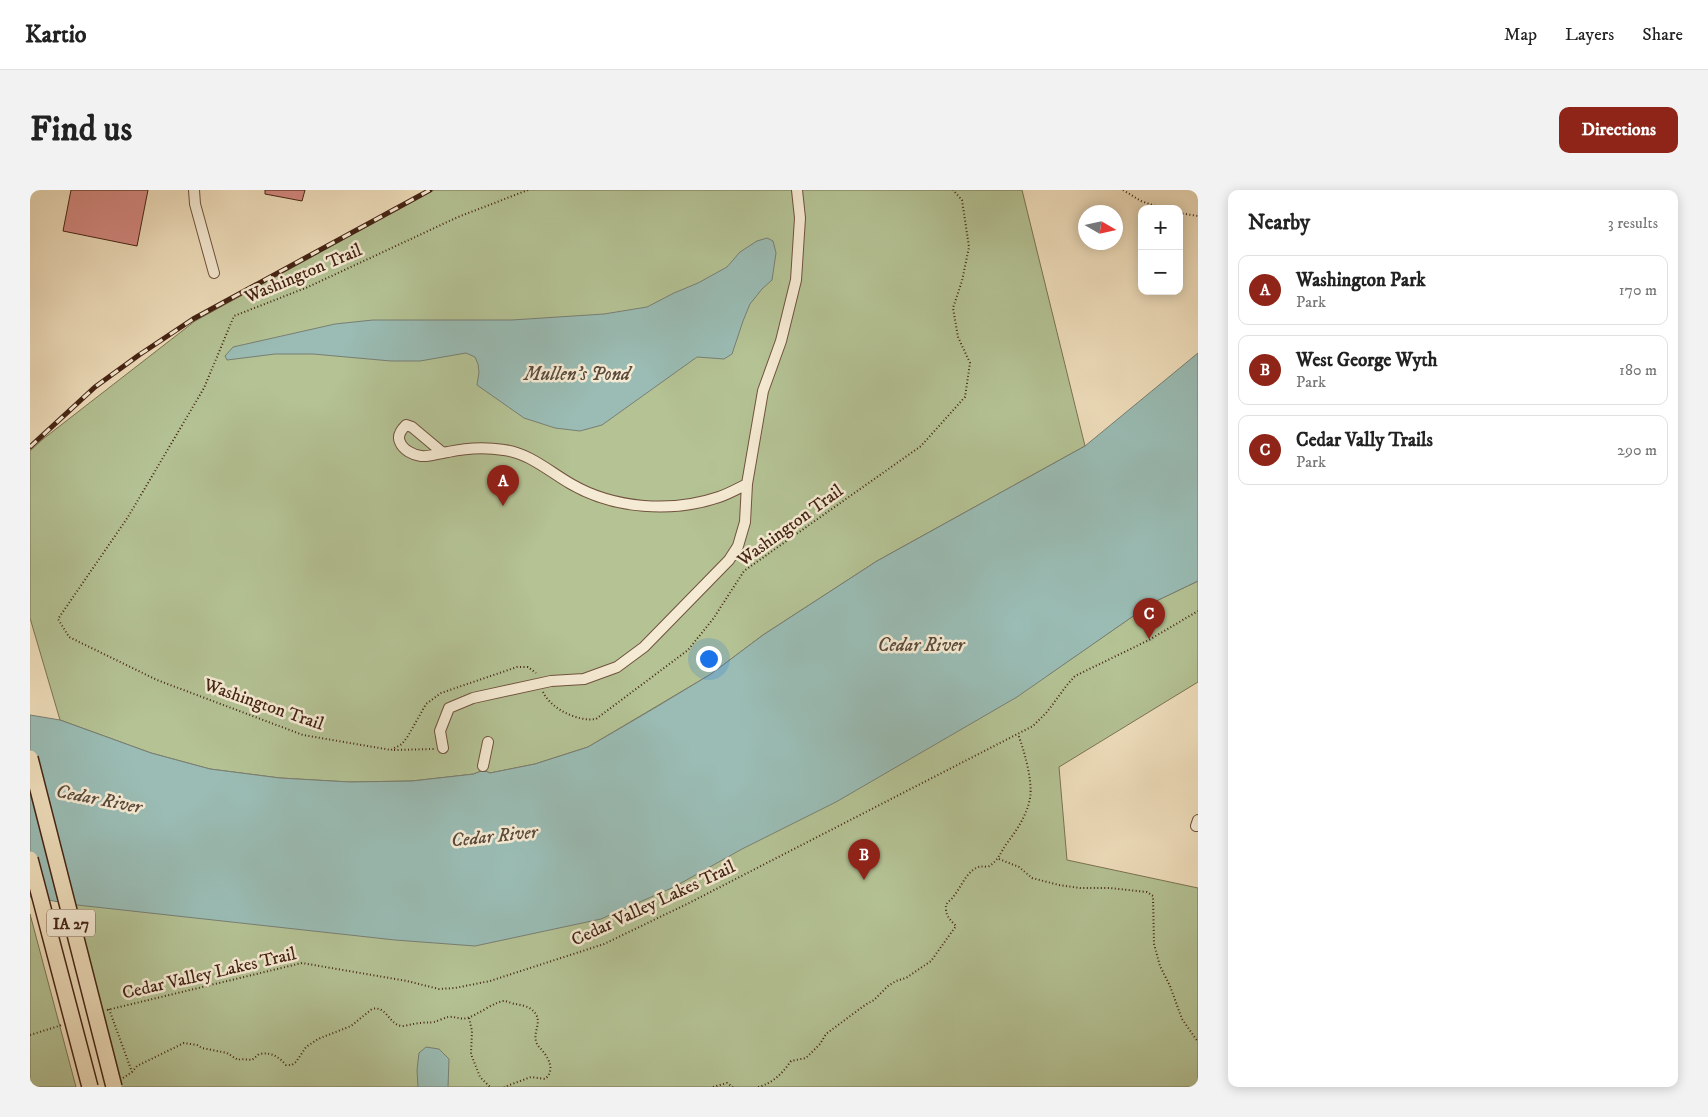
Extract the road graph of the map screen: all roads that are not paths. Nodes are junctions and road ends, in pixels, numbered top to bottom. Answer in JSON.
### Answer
{"nodes":[{"id":1,"x":194,"y":190,"type":"edge"},
{"id":2,"x":797,"y":190,"type":"edge"},
{"id":3,"x":214,"y":273,"type":"dead end"},
{"id":4,"x":443,"y":453,"type":"dead end"},
{"id":5,"x":747,"y":484,"type":"junction"},
{"id":6,"x":488,"y":742,"type":"dead end"},
{"id":7,"x":443,"y":748,"type":"road end"},
{"id":8,"x":30,"y":758,"type":"edge"},
{"id":9,"x":483,"y":766,"type":"dead end"},
{"id":10,"x":1198,"y":820,"type":"edge"},
{"id":11,"x":1198,"y":826,"type":"edge"},
{"id":12,"x":30,"y":859,"type":"edge"},
{"id":13,"x":117,"y":1083,"type":"edge"},
{"id":14,"x":90,"y":1087,"type":"edge"}],
"edges":[{"from":1,"to":3,"type":"lane"},
{"from":2,"to":5,"type":"lane"},
{"from":4,"to":5,"type":"lane"},
{"from":5,"to":7,"type":"lane"},
{"from":6,"to":9,"type":"lane"},
{"from":8,"to":13,"type":"highway","number":"IA 27","bridge":true},
{"from":10,"to":11,"type":"lane"},
{"from":12,"to":14,"type":"highway","number":"IA 27","bridge":true}]}
